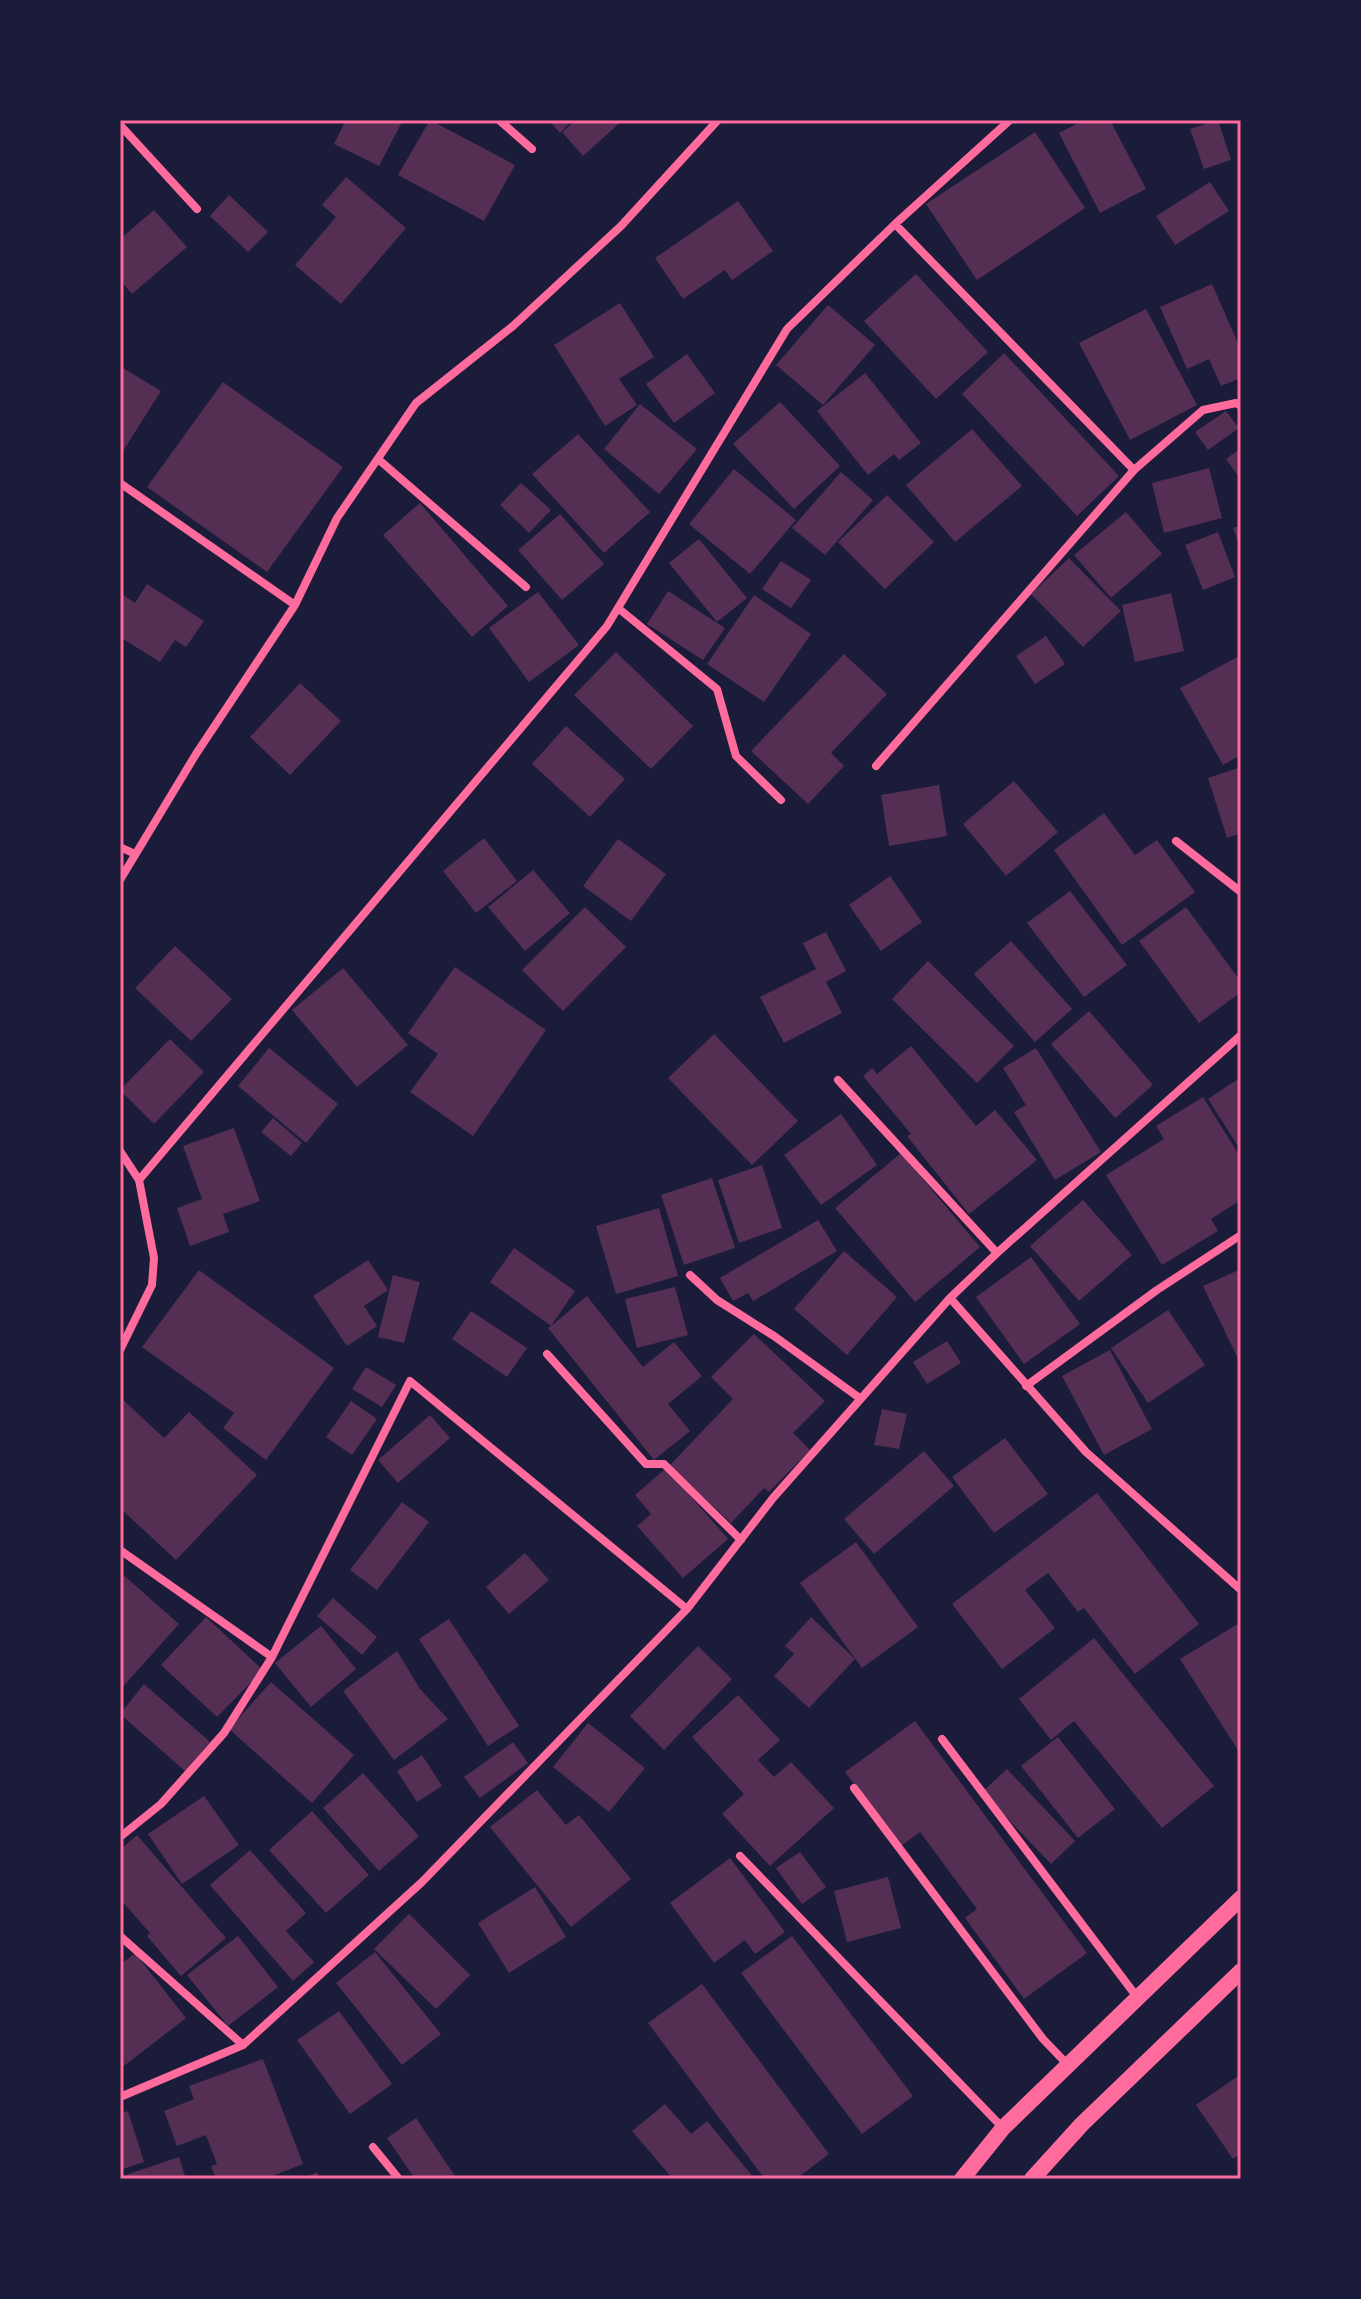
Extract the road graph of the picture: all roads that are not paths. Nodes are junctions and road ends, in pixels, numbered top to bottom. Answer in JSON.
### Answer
{"nodes":[{"id":1,"x":499,"y":120,"type":"edge"},
{"id":2,"x":718,"y":120,"type":"edge"},
{"id":3,"x":1010,"y":120,"type":"edge"},
{"id":4,"x":120,"y":125,"type":"edge"},
{"id":5,"x":532,"y":149,"type":"dead end"},
{"id":6,"x":197,"y":209,"type":"dead end"},
{"id":7,"x":895,"y":224,"type":"junction"},
{"id":8,"x":1239,"y":402,"type":"edge"},
{"id":9,"x":378,"y":459,"type":"junction"},
{"id":10,"x":1134,"y":470,"type":"junction"},
{"id":11,"x":120,"y":483,"type":"edge"},
{"id":12,"x":526,"y":587,"type":"dead end"},
{"id":13,"x":295,"y":605,"type":"junction"},
{"id":14,"x":618,"y":608,"type":"junction"},
{"id":15,"x":876,"y":766,"type":"dead end"},
{"id":16,"x":781,"y":800,"type":"dead end"},
{"id":17,"x":1176,"y":841,"type":"dead end"},
{"id":18,"x":120,"y":847,"type":"edge"},
{"id":19,"x":135,"y":854,"type":"junction"},
{"id":20,"x":120,"y":880,"type":"edge"},
{"id":21,"x":1241,"y":892,"type":"edge"},
{"id":22,"x":1241,"y":1035,"type":"edge"},
{"id":23,"x":838,"y":1080,"type":"dead end"},
{"id":24,"x":120,"y":1151,"type":"edge"},
{"id":25,"x":139,"y":1180,"type":"junction"},
{"id":26,"x":1241,"y":1235,"type":"edge"},
{"id":27,"x":997,"y":1253,"type":"junction"},
{"id":28,"x":690,"y":1275,"type":"dead end"},
{"id":29,"x":950,"y":1298,"type":"junction"},
{"id":30,"x":120,"y":1350,"type":"edge"},
{"id":31,"x":547,"y":1354,"type":"dead end"},
{"id":32,"x":1026,"y":1386,"type":"junction"},
{"id":33,"x":861,"y":1399,"type":"junction"},
{"id":34,"x":741,"y":1540,"type":"junction"},
{"id":35,"x":120,"y":1550,"type":"edge"},
{"id":36,"x":1241,"y":1590,"type":"edge"},
{"id":37,"x":687,"y":1609,"type":"junction"},
{"id":38,"x":272,"y":1657,"type":"junction"},
{"id":39,"x":942,"y":1739,"type":"dead end"},
{"id":40,"x":854,"y":1788,"type":"dead end"},
{"id":41,"x":120,"y":1837,"type":"edge"},
{"id":42,"x":740,"y":1856,"type":"dead end"},
{"id":43,"x":1241,"y":1898,"type":"edge"},
{"id":44,"x":120,"y":1936,"type":"edge"},
{"id":45,"x":1241,"y":1971,"type":"edge"},
{"id":46,"x":1137,"y":1997,"type":"junction"},
{"id":47,"x":243,"y":2045,"type":"junction"},
{"id":48,"x":1067,"y":2064,"type":"junction"},
{"id":49,"x":120,"y":2097,"type":"edge"},
{"id":50,"x":1003,"y":2128,"type":"junction"},
{"id":51,"x":373,"y":2147,"type":"dead end"},
{"id":52,"x":399,"y":2179,"type":"edge"},
{"id":53,"x":962,"y":2179,"type":"edge"},
{"id":54,"x":1032,"y":2179,"type":"edge"}],
"edges":[{"from":1,"to":5,"type":"street"},
{"from":2,"to":9,"type":"street"},
{"from":3,"to":7,"type":"street"},
{"from":4,"to":6,"type":"street"},
{"from":7,"to":10,"type":"street"},
{"from":7,"to":14,"type":"street"},
{"from":8,"to":10,"type":"street"},
{"from":9,"to":12,"type":"street"},
{"from":9,"to":13,"type":"street"},
{"from":10,"to":15,"type":"street"},
{"from":11,"to":13,"type":"street"},
{"from":13,"to":19,"type":"street"},
{"from":14,"to":16,"type":"street"},
{"from":14,"to":25,"type":"street"},
{"from":17,"to":21,"type":"street"},
{"from":18,"to":19,"type":"street"},
{"from":19,"to":20,"type":"street"},
{"from":22,"to":27,"type":"street"},
{"from":23,"to":27,"type":"street"},
{"from":24,"to":25,"type":"street"},
{"from":25,"to":30,"type":"street"},
{"from":26,"to":32,"type":"street"},
{"from":27,"to":29,"type":"street"},
{"from":28,"to":33,"type":"street"},
{"from":29,"to":32,"type":"street"},
{"from":29,"to":33,"type":"street"},
{"from":31,"to":34,"type":"street"},
{"from":32,"to":36,"type":"street"},
{"from":33,"to":34,"type":"street"},
{"from":34,"to":37,"type":"street"},
{"from":35,"to":38,"type":"street"},
{"from":37,"to":38,"type":"street"},
{"from":37,"to":47,"type":"street"},
{"from":38,"to":41,"type":"street"},
{"from":39,"to":46,"type":"street"},
{"from":40,"to":48,"type":"street"},
{"from":42,"to":50,"type":"street"},
{"from":43,"to":46,"type":"main road"},
{"from":44,"to":47,"type":"street"},
{"from":45,"to":54,"type":"main road"},
{"from":46,"to":48,"type":"main road"},
{"from":47,"to":49,"type":"street"},
{"from":48,"to":50,"type":"main road"},
{"from":50,"to":53,"type":"main road"},
{"from":51,"to":52,"type":"street"}]}
